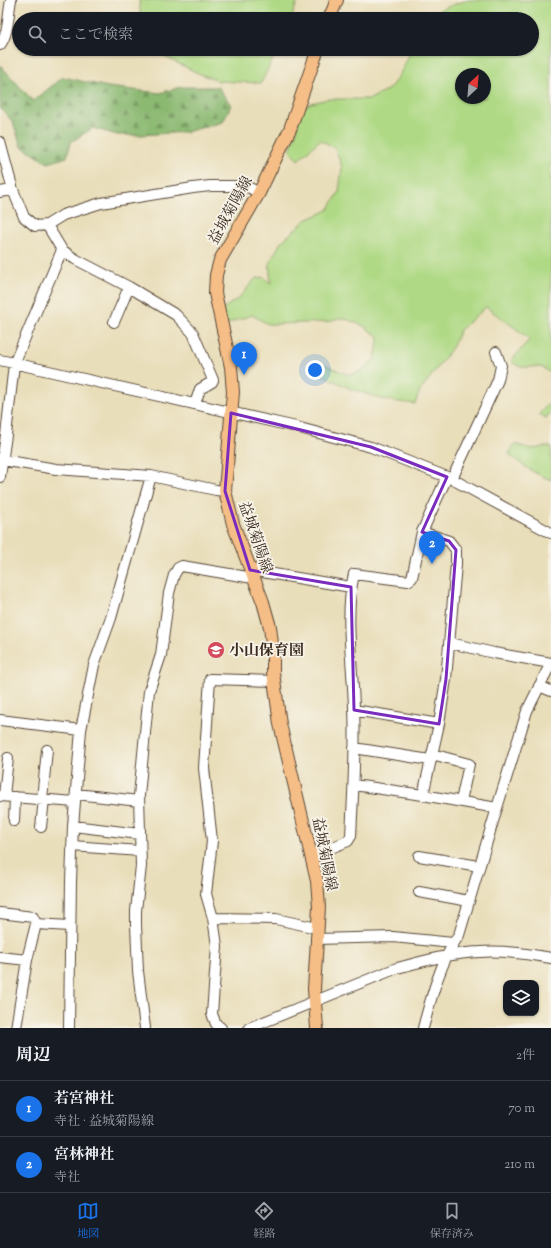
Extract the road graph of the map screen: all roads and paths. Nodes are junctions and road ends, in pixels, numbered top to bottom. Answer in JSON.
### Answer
{"nodes":[{"id":1,"x":11,"y":0,"type":"edge"},
{"id":2,"x":337,"y":0,"type":"edge"},
{"id":3,"x":333,"y":12,"type":"edge"},
{"id":4,"x":0,"y":45,"type":"edge"},
{"id":5,"x":316,"y":56,"type":"edge"},
{"id":6,"x":0,"y":142,"type":"edge"},
{"id":7,"x":13,"y":190,"type":"junction"},
{"id":8,"x":0,"y":192,"type":"edge"},
{"id":9,"x":259,"y":193,"type":"junction"},
{"id":10,"x":47,"y":225,"type":"junction"},
{"id":11,"x":62,"y":250,"type":"junction"},
{"id":12,"x":129,"y":288,"type":"junction"},
{"id":13,"x":114,"y":322,"type":"dead end"},
{"id":14,"x":496,"y":352,"type":"dead end"},
{"id":15,"x":0,"y":360,"type":"edge"},
{"id":16,"x":14,"y":364,"type":"junction"},
{"id":17,"x":196,"y":404,"type":"junction"},
{"id":18,"x":231,"y":413,"type":"junction"},
{"id":19,"x":2,"y":460,"type":"junction"},
{"id":20,"x":151,"y":476,"type":"junction"},
{"id":21,"x":0,"y":477,"type":"edge"},
{"id":22,"x":450,"y":478,"type":"junction"},
{"id":23,"x":225,"y":491,"type":"junction"},
{"id":24,"x":422,"y":532,"type":"junction"},
{"id":25,"x":551,"y":533,"type":"edge"},
{"id":26,"x":251,"y":574,"type":"junction"},
{"id":27,"x":351,"y":587,"type":"junction"},
{"id":28,"x":450,"y":643,"type":"junction"},
{"id":29,"x":551,"y":663,"type":"edge"},
{"id":30,"x":274,"y":681,"type":"junction"},
{"id":31,"x":539,"y":686,"type":"junction"},
{"id":32,"x":551,"y":691,"type":"edge"},
{"id":33,"x":354,"y":710,"type":"junction"},
{"id":34,"x":0,"y":720,"type":"edge"},
{"id":35,"x":439,"y":724,"type":"junction"},
{"id":36,"x":81,"y":730,"type":"junction"},
{"id":37,"x":354,"y":748,"type":"junction"},
{"id":38,"x":47,"y":750,"type":"dead end"},
{"id":39,"x":431,"y":757,"type":"junction"},
{"id":40,"x":8,"y":758,"type":"dead end"},
{"id":41,"x":354,"y":785,"type":"junction"},
{"id":42,"x":423,"y":794,"type":"junction"},
{"id":43,"x":2,"y":796,"type":"edge"},
{"id":44,"x":15,"y":797,"type":"junction"},
{"id":45,"x":76,"y":798,"type":"junction"},
{"id":46,"x":43,"y":799,"type":"junction"},
{"id":47,"x":139,"y":801,"type":"junction"},
{"id":48,"x":461,"y":801,"type":"junction"},
{"id":49,"x":496,"y":808,"type":"junction"},
{"id":50,"x":14,"y":821,"type":"dead end"},
{"id":51,"x":73,"y":826,"type":"junction"},
{"id":52,"x":41,"y":827,"type":"dead end"},
{"id":53,"x":140,"y":834,"type":"junction"},
{"id":54,"x":72,"y":846,"type":"junction"},
{"id":55,"x":140,"y":851,"type":"junction"},
{"id":56,"x":311,"y":856,"type":"junction"},
{"id":57,"x":419,"y":856,"type":"dead end"},
{"id":58,"x":479,"y":866,"type":"junction"},
{"id":59,"x":419,"y":892,"type":"dead end"},
{"id":60,"x":469,"y":901,"type":"junction"},
{"id":61,"x":0,"y":913,"type":"edge"},
{"id":62,"x":213,"y":918,"type":"junction"},
{"id":63,"x":36,"y":924,"type":"junction"},
{"id":64,"x":70,"y":926,"type":"junction"},
{"id":65,"x":317,"y":933,"type":"junction"},
{"id":66,"x":453,"y":943,"type":"junction"},
{"id":67,"x":447,"y":956,"type":"junction"},
{"id":68,"x":0,"y":957,"type":"edge"},
{"id":69,"x":551,"y":958,"type":"edge"},
{"id":70,"x":27,"y":960,"type":"junction"},
{"id":71,"x":315,"y":1002,"type":"junction"},
{"id":72,"x":16,"y":1028,"type":"edge"},
{"id":73,"x":69,"y":1028,"type":"edge"},
{"id":74,"x":145,"y":1028,"type":"edge"},
{"id":75,"x":221,"y":1028,"type":"edge"},
{"id":76,"x":249,"y":1028,"type":"edge"},
{"id":77,"x":317,"y":1028,"type":"edge"},
{"id":78,"x":423,"y":1028,"type":"edge"}],
"edges":[{"from":1,"to":4,"type":"street"},
{"from":2,"to":3,"type":"main road"},
{"from":5,"to":9,"type":"main road","name":"益城菊陽線"},
{"from":6,"to":7,"type":"street"},
{"from":7,"to":8,"type":"street"},
{"from":7,"to":10,"type":"street"},
{"from":9,"to":10,"type":"street"},
{"from":9,"to":18,"type":"main road","name":"益城菊陽線"},
{"from":10,"to":11,"type":"street"},
{"from":11,"to":12,"type":"street"},
{"from":11,"to":16,"type":"street"},
{"from":12,"to":13,"type":"street"},
{"from":12,"to":17,"type":"street"},
{"from":14,"to":22,"type":"street"},
{"from":15,"to":16,"type":"street"},
{"from":16,"to":17,"type":"street"},
{"from":16,"to":19,"type":"street"},
{"from":17,"to":18,"type":"street"},
{"from":18,"to":22,"type":"street"},
{"from":18,"to":23,"type":"main road","name":"益城菊陽線"},
{"from":19,"to":20,"type":"street"},
{"from":19,"to":21,"type":"street"},
{"from":20,"to":23,"type":"street"},
{"from":20,"to":36,"type":"street"},
{"from":22,"to":24,"type":"street"},
{"from":22,"to":25,"type":"street"},
{"from":23,"to":26,"type":"main road","name":"益城菊陽線"},
{"from":24,"to":27,"type":"street"},
{"from":24,"to":28,"type":"street"},
{"from":26,"to":27,"type":"street"},
{"from":26,"to":30,"type":"main road","name":"益城菊陽線"},
{"from":26,"to":47,"type":"street"},
{"from":27,"to":33,"type":"street"},
{"from":28,"to":29,"type":"street"},
{"from":28,"to":35,"type":"street"},
{"from":29,"to":31,"type":"street"},
{"from":30,"to":56,"type":"main road","name":"益城菊陽線"},
{"from":30,"to":62,"type":"street"},
{"from":31,"to":32,"type":"street"},
{"from":31,"to":49,"type":"street"},
{"from":33,"to":35,"type":"street"},
{"from":33,"to":37,"type":"street"},
{"from":34,"to":36,"type":"street"},
{"from":35,"to":39,"type":"street"},
{"from":36,"to":45,"type":"street"},
{"from":37,"to":39,"type":"street"},
{"from":37,"to":41,"type":"street"},
{"from":38,"to":46,"type":"street"},
{"from":39,"to":42,"type":"street"},
{"from":39,"to":48,"type":"street"},
{"from":40,"to":43,"type":"street"},
{"from":41,"to":42,"type":"street"},
{"from":41,"to":56,"type":"street"},
{"from":42,"to":48,"type":"street"},
{"from":43,"to":44,"type":"street"},
{"from":44,"to":46,"type":"street"},
{"from":44,"to":50,"type":"street"},
{"from":45,"to":46,"type":"street"},
{"from":45,"to":47,"type":"street"},
{"from":45,"to":51,"type":"street"},
{"from":46,"to":52,"type":"street"},
{"from":47,"to":53,"type":"street"},
{"from":48,"to":49,"type":"street"},
{"from":49,"to":58,"type":"street"},
{"from":51,"to":53,"type":"street"},
{"from":51,"to":54,"type":"street"},
{"from":53,"to":55,"type":"street"},
{"from":54,"to":55,"type":"street"},
{"from":54,"to":64,"type":"street"},
{"from":55,"to":74,"type":"street"},
{"from":56,"to":65,"type":"main road","name":"益城菊陽線"},
{"from":57,"to":58,"type":"street"},
{"from":58,"to":60,"type":"street"},
{"from":59,"to":60,"type":"street"},
{"from":60,"to":66,"type":"street"},
{"from":61,"to":63,"type":"street"},
{"from":62,"to":65,"type":"street"},
{"from":62,"to":75,"type":"street"},
{"from":63,"to":64,"type":"street"},
{"from":63,"to":70,"type":"street"},
{"from":64,"to":73,"type":"street"},
{"from":65,"to":66,"type":"street"},
{"from":65,"to":71,"type":"main road","name":"益城菊陽線"},
{"from":66,"to":67,"type":"street"},
{"from":67,"to":69,"type":"street"},
{"from":67,"to":71,"type":"street"},
{"from":67,"to":78,"type":"street"},
{"from":68,"to":70,"type":"street"},
{"from":70,"to":72,"type":"street"},
{"from":71,"to":76,"type":"street"},
{"from":71,"to":77,"type":"main road","name":"益城菊陽線"}]}
